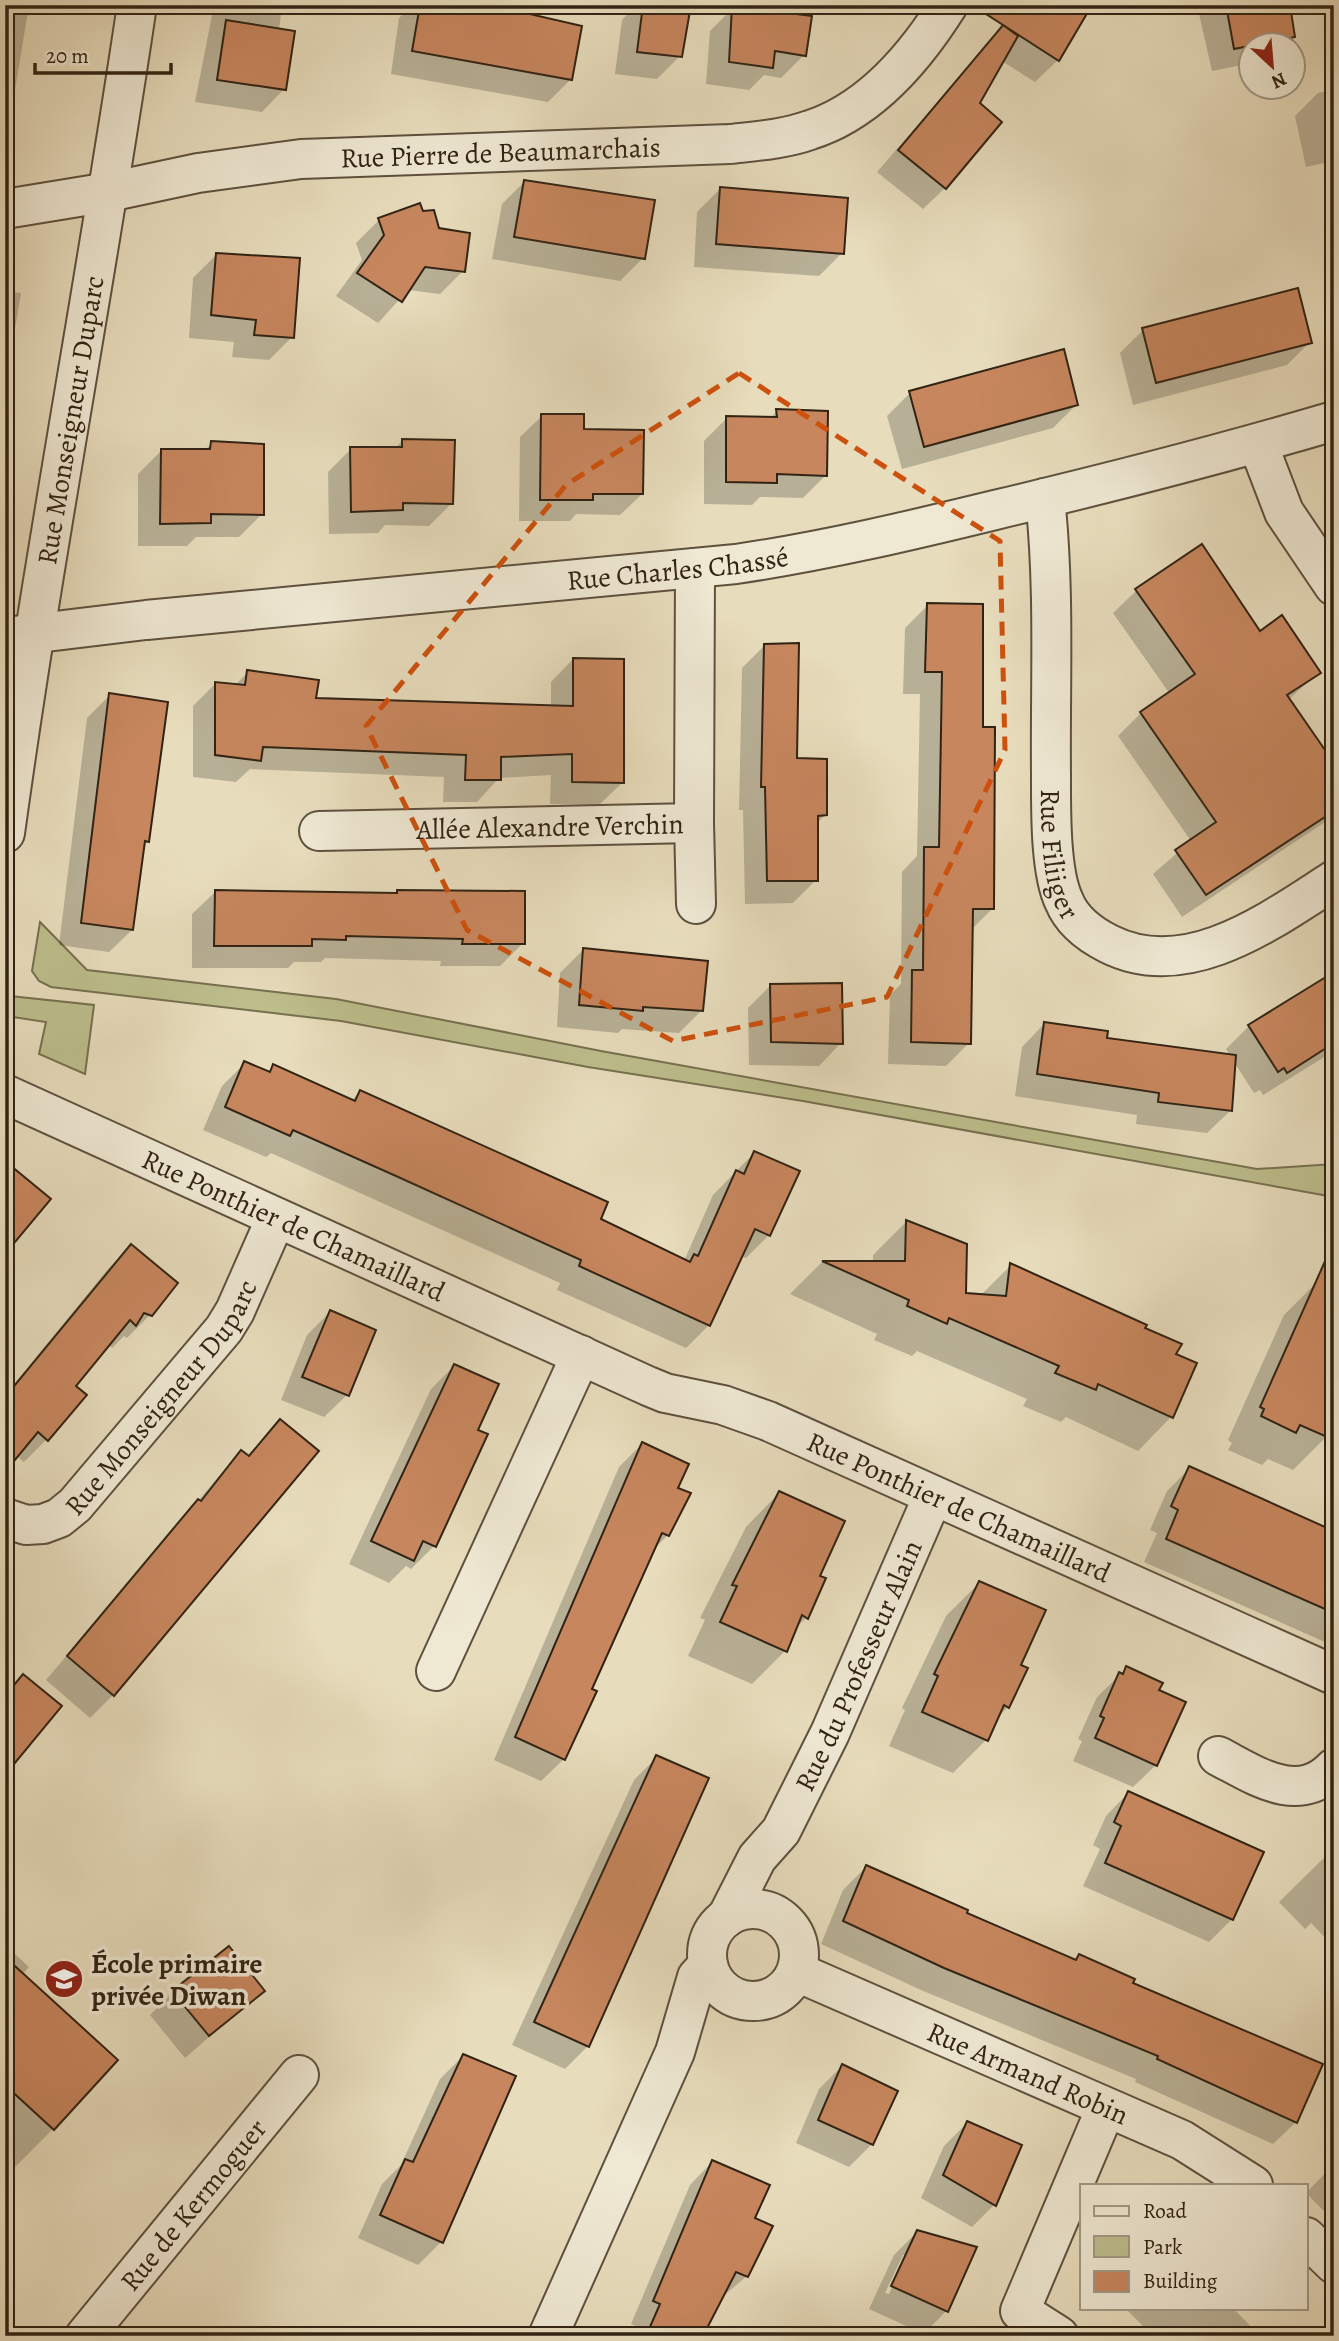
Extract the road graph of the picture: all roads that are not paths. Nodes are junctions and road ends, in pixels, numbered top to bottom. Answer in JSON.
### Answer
{"nodes":[{"id":1,"x":137,"y":5,"type":"edge"},
{"id":2,"x":948,"y":5,"type":"edge"},
{"id":3,"x":109,"y":192,"type":"junction"},
{"id":4,"x":5,"y":209,"type":"edge"},
{"id":5,"x":1334,"y":421,"type":"edge"},
{"id":6,"x":1258,"y":443,"type":"junction"},
{"id":7,"x":1045,"y":498,"type":"junction"},
{"id":8,"x":695,"y":568,"type":"junction"},
{"id":9,"x":1334,"y":586,"type":"edge"},
{"id":10,"x":19,"y":635,"type":"edge"},
{"id":11,"x":694,"y":823,"type":"junction"},
{"id":12,"x":318,"y":831,"type":"dead end"},
{"id":13,"x":5,"y":833,"type":"edge"},
{"id":14,"x":1334,"y":880,"type":"edge"},
{"id":15,"x":696,"y":904,"type":"dead end"},
{"id":16,"x":5,"y":1094,"type":"edge"},
{"id":17,"x":276,"y":1218,"type":"junction"},
{"id":18,"x":581,"y":1355,"type":"junction"},
{"id":19,"x":933,"y":1496,"type":"junction"},
{"id":20,"x":5,"y":1518,"type":"edge"},
{"id":21,"x":436,"y":1671,"type":"dead end"},
{"id":22,"x":1334,"y":1675,"type":"edge"},
{"id":23,"x":1218,"y":1756,"type":"dead end"},
{"id":24,"x":1334,"y":1768,"type":"edge"},
{"id":25,"x":781,"y":1831,"type":"junction"},
{"id":26,"x":778,"y":1915,"type":"junction"},
{"id":27,"x":727,"y":1917,"type":"junction"},
{"id":28,"x":708,"y":1965,"type":"junction"},
{"id":29,"x":797,"y":1972,"type":"junction"},
{"id":30,"x":740,"y":2000,"type":"junction"},
{"id":31,"x":675,"y":2052,"type":"junction"},
{"id":32,"x":299,"y":2075,"type":"dead end"},
{"id":33,"x":1106,"y":2108,"type":"junction"},
{"id":34,"x":1252,"y":2184,"type":"edge"},
{"id":35,"x":1308,"y":2239,"type":"edge"},
{"id":36,"x":1334,"y":2264,"type":"edge"},
{"id":37,"x":85,"y":2336,"type":"edge"},
{"id":38,"x":548,"y":2336,"type":"edge"},
{"id":39,"x":1059,"y":2336,"type":"edge"}],
"edges":[{"from":1,"to":3,"type":"street","name":"Rue Monseigneur Duparc"},
{"from":2,"to":3,"type":"street","name":"Rue Pierre de Beaumarchais"},
{"from":3,"to":4,"type":"street","name":"Rue Pierre de Beaumarchais"},
{"from":3,"to":10,"type":"street","name":"Rue Monseigneur Duparc"},
{"from":5,"to":6,"type":"street","name":"Rue Charles Chassé"},
{"from":6,"to":7,"type":"street","name":"Rue Charles Chassé"},
{"from":6,"to":9,"type":"street"},
{"from":7,"to":8,"type":"street","name":"Rue Charles Chassé"},
{"from":7,"to":14,"type":"street","name":"Rue Filiiger"},
{"from":8,"to":10,"type":"street","name":"Rue Charles Chassé"},
{"from":8,"to":11,"type":"street","name":"Allée Alexandre Verchin"},
{"from":10,"to":13,"type":"street","name":"Rue Monseigneur Duparc"},
{"from":11,"to":12,"type":"street","name":"Allée Alexandre Verchin"},
{"from":11,"to":15,"type":"street"},
{"from":16,"to":17,"type":"street","name":"Rue Ponthier de Chamaillard"},
{"from":17,"to":18,"type":"street","name":"Rue Ponthier de Chamaillard"},
{"from":17,"to":20,"type":"street","name":"Rue Monseigneur Duparc"},
{"from":18,"to":19,"type":"street","name":"Rue Ponthier de Chamaillard"},
{"from":18,"to":21,"type":"street"},
{"from":19,"to":22,"type":"street","name":"Rue Ponthier de Chamaillard"},
{"from":19,"to":25,"type":"street","name":"Rue du Professeur Alain"},
{"from":23,"to":24,"type":"street"},
{"from":25,"to":26,"type":"street","name":"Rue du Professeur Alain"},
{"from":25,"to":27,"type":"street","name":"Rue du Professeur Alain"},
{"from":26,"to":27,"type":"street"},
{"from":26,"to":29,"type":"street"},
{"from":27,"to":28,"type":"street"},
{"from":28,"to":30,"type":"street"},
{"from":28,"to":31,"type":"street"},
{"from":29,"to":30,"type":"street"},
{"from":29,"to":33,"type":"street","name":"Rue Armand Robin"},
{"from":30,"to":31,"type":"street"},
{"from":31,"to":38,"type":"street"},
{"from":32,"to":37,"type":"street","name":"Rue de Kermoguer"},
{"from":33,"to":34,"type":"street","name":"Rue Armand Robin"},
{"from":33,"to":39,"type":"street"},
{"from":35,"to":36,"type":"street"}]}
